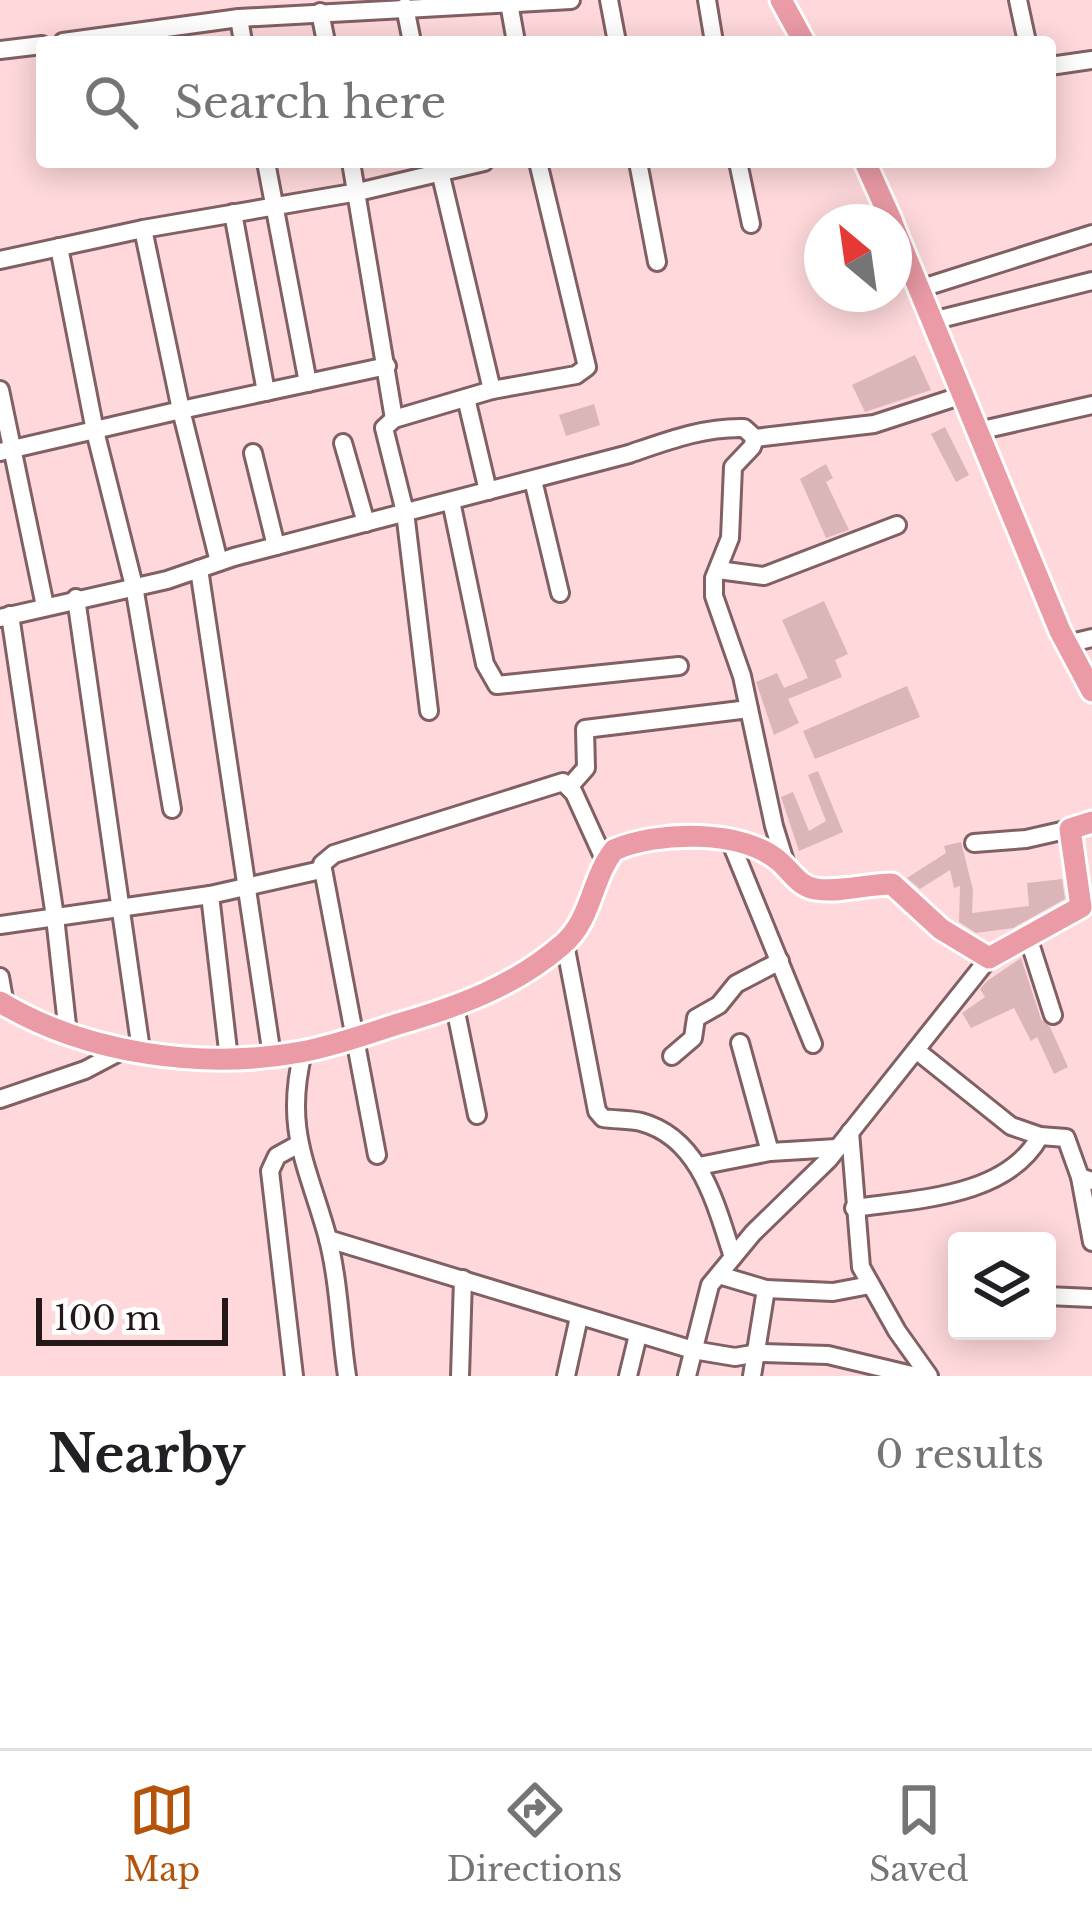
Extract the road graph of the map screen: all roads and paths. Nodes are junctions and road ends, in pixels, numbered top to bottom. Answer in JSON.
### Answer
{"nodes":[{"id":1,"x":221,"y":0,"type":"edge"},
{"id":2,"x":571,"y":0,"type":"edge"},
{"id":3,"x":609,"y":0,"type":"edge"},
{"id":4,"x":706,"y":0,"type":"edge"},
{"id":5,"x":781,"y":0,"type":"edge"},
{"id":6,"x":1018,"y":0,"type":"edge"},
{"id":7,"x":546,"y":1,"type":"edge"},
{"id":8,"x":466,"y":2,"type":"edge"},
{"id":9,"x":509,"y":3,"type":"junction"},
{"id":10,"x":384,"y":4,"type":"edge"},
{"id":11,"x":405,"y":7,"type":"junction"},
{"id":12,"x":312,"y":8,"type":"edge"},
{"id":13,"x":232,"y":19,"type":"junction"},
{"id":14,"x":107,"y":36,"type":"edge"},
{"id":15,"x":240,"y":36,"type":"edge"},
{"id":16,"x":324,"y":36,"type":"edge"},
{"id":17,"x":411,"y":36,"type":"edge"},
{"id":18,"x":515,"y":36,"type":"edge"},
{"id":19,"x":616,"y":36,"type":"edge"},
{"id":20,"x":714,"y":36,"type":"edge"},
{"id":21,"x":801,"y":36,"type":"edge"},
{"id":22,"x":1026,"y":36,"type":"edge"},
{"id":23,"x":36,"y":46,"type":"edge"},
{"id":24,"x":0,"y":50,"type":"edge"},
{"id":25,"x":1092,"y":60,"type":"edge"},
{"id":26,"x":1056,"y":65,"type":"edge"},
{"id":27,"x":267,"y":168,"type":"edge"},
{"id":28,"x":352,"y":168,"type":"edge"},
{"id":29,"x":439,"y":168,"type":"edge"},
{"id":30,"x":539,"y":168,"type":"edge"},
{"id":31,"x":639,"y":168,"type":"edge"},
{"id":32,"x":739,"y":168,"type":"edge"},
{"id":33,"x":868,"y":168,"type":"edge"},
{"id":34,"x":358,"y":193,"type":"junction"},
{"id":35,"x":884,"y":204,"type":"edge"},
{"id":36,"x":274,"y":207,"type":"junction"},
{"id":37,"x":233,"y":213,"type":"junction"},
{"id":38,"x":751,"y":224,"type":"dead end"},
{"id":39,"x":143,"y":229,"type":"junction"},
{"id":40,"x":1092,"y":234,"type":"edge"},
{"id":41,"x":59,"y":247,"type":"junction"},
{"id":42,"x":0,"y":260,"type":"edge"},
{"id":43,"x":657,"y":262,"type":"dead end"},
{"id":44,"x":912,"y":272,"type":"edge"},
{"id":45,"x":1092,"y":281,"type":"edge"},
{"id":46,"x":919,"y":289,"type":"junction"},
{"id":47,"x":932,"y":321,"type":"junction"},
{"id":48,"x":387,"y":366,"type":"junction"},
{"id":49,"x":308,"y":383,"type":"junction"},
{"id":50,"x":0,"y":390,"type":"edge"},
{"id":51,"x":492,"y":390,"type":"junction"},
{"id":52,"x":266,"y":392,"type":"junction"},
{"id":53,"x":963,"y":395,"type":"junction"},
{"id":54,"x":466,"y":398,"type":"junction"},
{"id":55,"x":1092,"y":405,"type":"edge"},
{"id":56,"x":181,"y":410,"type":"junction"},
{"id":57,"x":394,"y":418,"type":"junction"},
{"id":58,"x":95,"y":431,"type":"junction"},
{"id":59,"x":978,"y":431,"type":"junction"},
{"id":60,"x":755,"y":438,"type":"junction"},
{"id":61,"x":344,"y":443,"type":"dead end"},
{"id":62,"x":6,"y":451,"type":"edge"},
{"id":63,"x":253,"y":452,"type":"dead end"},
{"id":64,"x":532,"y":479,"type":"junction"},
{"id":65,"x":488,"y":491,"type":"junction"},
{"id":66,"x":451,"y":501,"type":"junction"},
{"id":67,"x":405,"y":512,"type":"junction"},
{"id":68,"x":366,"y":523,"type":"junction"},
{"id":69,"x":897,"y":525,"type":"dead end"},
{"id":70,"x":276,"y":546,"type":"junction"},
{"id":71,"x":219,"y":562,"type":"junction"},
{"id":72,"x":199,"y":569,"type":"junction"},
{"id":73,"x":718,"y":570,"type":"junction"},
{"id":74,"x":134,"y":586,"type":"junction"},
{"id":75,"x":560,"y":593,"type":"dead end"},
{"id":76,"x":76,"y":598,"type":"junction"},
{"id":77,"x":45,"y":606,"type":"junction"},
{"id":78,"x":5,"y":616,"type":"edge"},
{"id":79,"x":1092,"y":638,"type":"edge"},
{"id":80,"x":1067,"y":644,"type":"junction"},
{"id":81,"x":679,"y":666,"type":"dead end"},
{"id":82,"x":1092,"y":691,"type":"edge"},
{"id":83,"x":748,"y":709,"type":"junction"},
{"id":84,"x":429,"y":712,"type":"dead end"},
{"id":85,"x":570,"y":786,"type":"junction"},
{"id":86,"x":172,"y":809,"type":"dead end"},
{"id":87,"x":1081,"y":825,"type":"edge"},
{"id":88,"x":731,"y":843,"type":"junction"},
{"id":89,"x":974,"y":843,"type":"dead end"},
{"id":90,"x":605,"y":861,"type":"junction"},
{"id":91,"x":321,"y":870,"type":"junction"},
{"id":92,"x":790,"y":874,"type":"junction"},
{"id":93,"x":247,"y":889,"type":"junction"},
{"id":94,"x":210,"y":896,"type":"junction"},
{"id":95,"x":120,"y":907,"type":"junction"},
{"id":96,"x":55,"y":917,"type":"junction"},
{"id":97,"x":0,"y":925,"type":"edge"},
{"id":98,"x":1028,"y":937,"type":"junction"},
{"id":99,"x":565,"y":944,"type":"junction"},
{"id":100,"x":989,"y":958,"type":"junction"},
{"id":101,"x":780,"y":961,"type":"junction"},
{"id":102,"x":0,"y":977,"type":"edge"},
{"id":103,"x":2,"y":1003,"type":"edge"},
{"id":104,"x":455,"y":1007,"type":"junction"},
{"id":105,"x":1053,"y":1015,"type":"dead end"},
{"id":106,"x":68,"y":1034,"type":"junction"},
{"id":107,"x":356,"y":1037,"type":"junction"},
{"id":108,"x":740,"y":1043,"type":"dead end"},
{"id":109,"x":813,"y":1044,"type":"dead end"},
{"id":110,"x":132,"y":1050,"type":"junction"},
{"id":111,"x":916,"y":1050,"type":"junction"},
{"id":112,"x":303,"y":1052,"type":"junction"},
{"id":113,"x":272,"y":1055,"type":"junction"},
{"id":114,"x":672,"y":1056,"type":"dead end"},
{"id":115,"x":229,"y":1059,"type":"junction"},
{"id":116,"x":0,"y":1099,"type":"edge"},
{"id":117,"x":477,"y":1114,"type":"dead end"},
{"id":118,"x":850,"y":1132,"type":"junction"},
{"id":119,"x":1040,"y":1136,"type":"junction"},
{"id":120,"x":299,"y":1144,"type":"junction"},
{"id":121,"x":837,"y":1148,"type":"junction"},
{"id":122,"x":770,"y":1151,"type":"junction"},
{"id":123,"x":377,"y":1156,"type":"dead end"},
{"id":124,"x":699,"y":1166,"type":"junction"},
{"id":125,"x":1086,"y":1179,"type":"edge"},
{"id":126,"x":854,"y":1208,"type":"junction"},
{"id":127,"x":328,"y":1239,"type":"junction"},
{"id":128,"x":1092,"y":1243,"type":"edge"},
{"id":129,"x":733,"y":1257,"type":"junction"},
{"id":130,"x":719,"y":1275,"type":"junction"},
{"id":131,"x":463,"y":1279,"type":"junction"},
{"id":132,"x":870,"y":1285,"type":"junction"},
{"id":133,"x":766,"y":1289,"type":"junction"},
{"id":134,"x":1056,"y":1296,"type":"edge"},
{"id":135,"x":1092,"y":1298,"type":"edge"},
{"id":136,"x":579,"y":1317,"type":"junction"},
{"id":137,"x":638,"y":1335,"type":"junction"},
{"id":138,"x":693,"y":1350,"type":"junction"},
{"id":139,"x":758,"y":1353,"type":"junction"},
{"id":140,"x":820,"y":1355,"type":"junction"},
{"id":141,"x":875,"y":1371,"type":"edge"},
{"id":142,"x":294,"y":1376,"type":"edge"},
{"id":143,"x":347,"y":1376,"type":"edge"},
{"id":144,"x":460,"y":1376,"type":"edge"},
{"id":145,"x":566,"y":1376,"type":"edge"},
{"id":146,"x":628,"y":1376,"type":"edge"},
{"id":147,"x":687,"y":1376,"type":"edge"},
{"id":148,"x":752,"y":1376,"type":"edge"},
{"id":149,"x":814,"y":1376,"type":"edge"},
{"id":150,"x":916,"y":1376,"type":"edge"},
{"id":151,"x":928,"y":1376,"type":"edge"}],
"edges":[{"from":1,"to":13,"type":"street"},
{"from":2,"to":7,"type":"street"},
{"from":3,"to":19,"type":"street"},
{"from":4,"to":20,"type":"street"},
{"from":5,"to":21,"type":"main road"},
{"from":6,"to":22,"type":"street"},
{"from":7,"to":9,"type":"street"},
{"from":8,"to":9,"type":"street"},
{"from":8,"to":11,"type":"street"},
{"from":9,"to":18,"type":"street"},
{"from":10,"to":11,"type":"street"},
{"from":10,"to":12,"type":"street"},
{"from":11,"to":17,"type":"street"},
{"from":12,"to":13,"type":"street"},
{"from":12,"to":16,"type":"street"},
{"from":13,"to":14,"type":"street"},
{"from":13,"to":15,"type":"street"},
{"from":23,"to":24,"type":"street"},
{"from":25,"to":26,"type":"street"},
{"from":27,"to":36,"type":"street"},
{"from":28,"to":34,"type":"street"},
{"from":29,"to":34,"type":"street"},
{"from":29,"to":51,"type":"street"},
{"from":30,"to":51,"type":"street"},
{"from":31,"to":43,"type":"street"},
{"from":32,"to":38,"type":"street"},
{"from":33,"to":35,"type":"main road"},
{"from":34,"to":36,"type":"street"},
{"from":34,"to":48,"type":"street"},
{"from":36,"to":37,"type":"street"},
{"from":36,"to":49,"type":"street"},
{"from":37,"to":39,"type":"street"},
{"from":37,"to":52,"type":"street"},
{"from":39,"to":41,"type":"street"},
{"from":39,"to":56,"type":"street"},
{"from":40,"to":46,"type":"street"},
{"from":41,"to":42,"type":"street"},
{"from":41,"to":58,"type":"street"},
{"from":44,"to":46,"type":"main road"},
{"from":45,"to":47,"type":"street"},
{"from":46,"to":47,"type":"main road"},
{"from":47,"to":53,"type":"main road"},
{"from":48,"to":49,"type":"street"},
{"from":48,"to":57,"type":"street"},
{"from":49,"to":52,"type":"street"},
{"from":50,"to":62,"type":"street"},
{"from":51,"to":54,"type":"street"},
{"from":52,"to":56,"type":"street"},
{"from":53,"to":59,"type":"main road"},
{"from":53,"to":60,"type":"street"},
{"from":54,"to":57,"type":"street"},
{"from":54,"to":65,"type":"street"},
{"from":55,"to":59,"type":"street"},
{"from":56,"to":58,"type":"street"},
{"from":56,"to":71,"type":"street"},
{"from":57,"to":67,"type":"street"},
{"from":58,"to":62,"type":"street"},
{"from":58,"to":74,"type":"street"},
{"from":59,"to":80,"type":"main road"},
{"from":60,"to":64,"type":"street"},
{"from":60,"to":73,"type":"street"},
{"from":61,"to":68,"type":"street"},
{"from":62,"to":77,"type":"street"},
{"from":63,"to":70,"type":"street"},
{"from":64,"to":65,"type":"street"},
{"from":64,"to":75,"type":"street"},
{"from":65,"to":66,"type":"street"},
{"from":66,"to":67,"type":"street"},
{"from":66,"to":81,"type":"street"},
{"from":67,"to":68,"type":"street"},
{"from":67,"to":84,"type":"street"},
{"from":68,"to":70,"type":"street"},
{"from":69,"to":73,"type":"street"},
{"from":70,"to":71,"type":"street"},
{"from":71,"to":72,"type":"street"},
{"from":72,"to":74,"type":"street"},
{"from":72,"to":93,"type":"street"},
{"from":73,"to":83,"type":"street"},
{"from":74,"to":76,"type":"street"},
{"from":74,"to":86,"type":"street"},
{"from":76,"to":77,"type":"street"},
{"from":76,"to":95,"type":"street"},
{"from":77,"to":78,"type":"street"},
{"from":78,"to":96,"type":"street"},
{"from":79,"to":80,"type":"street"},
{"from":80,"to":82,"type":"main road"},
{"from":83,"to":85,"type":"street"},
{"from":83,"to":92,"type":"street"},
{"from":85,"to":90,"type":"street"},
{"from":85,"to":91,"type":"street"},
{"from":87,"to":89,"type":"street"},
{"from":87,"to":98,"type":"main road"},
{"from":88,"to":90,"type":"main road"},
{"from":88,"to":92,"type":"main road"},
{"from":88,"to":101,"type":"street"},
{"from":90,"to":99,"type":"main road"},
{"from":91,"to":93,"type":"street"},
{"from":91,"to":107,"type":"street"},
{"from":92,"to":100,"type":"main road"},
{"from":93,"to":94,"type":"street"},
{"from":93,"to":113,"type":"street"},
{"from":94,"to":95,"type":"street"},
{"from":94,"to":115,"type":"street"},
{"from":95,"to":96,"type":"street"},
{"from":95,"to":110,"type":"street"},
{"from":96,"to":97,"type":"street"},
{"from":96,"to":106,"type":"street"},
{"from":98,"to":100,"type":"main road"},
{"from":98,"to":105,"type":"street"},
{"from":99,"to":104,"type":"main road"},
{"from":99,"to":124,"type":"street"},
{"from":100,"to":111,"type":"street"},
{"from":101,"to":109,"type":"street"},
{"from":101,"to":114,"type":"street"},
{"from":102,"to":103,"type":"street"},
{"from":103,"to":106,"type":"main road"},
{"from":104,"to":107,"type":"main road"},
{"from":104,"to":117,"type":"street"},
{"from":106,"to":110,"type":"main road"},
{"from":107,"to":112,"type":"main road"},
{"from":107,"to":123,"type":"street"},
{"from":108,"to":122,"type":"street"},
{"from":110,"to":115,"type":"main road"},
{"from":110,"to":116,"type":"street"},
{"from":111,"to":118,"type":"street"},
{"from":111,"to":119,"type":"street"},
{"from":112,"to":113,"type":"main road"},
{"from":112,"to":120,"type":"street"},
{"from":113,"to":115,"type":"main road"},
{"from":118,"to":121,"type":"street"},
{"from":118,"to":126,"type":"street"},
{"from":119,"to":125,"type":"street"},
{"from":119,"to":126,"type":"street"},
{"from":120,"to":127,"type":"street"},
{"from":120,"to":142,"type":"street"},
{"from":121,"to":122,"type":"street"},
{"from":121,"to":129,"type":"street"},
{"from":122,"to":124,"type":"street"},
{"from":124,"to":129,"type":"street"},
{"from":125,"to":128,"type":"street"},
{"from":126,"to":132,"type":"street"},
{"from":127,"to":131,"type":"street"},
{"from":127,"to":143,"type":"street"},
{"from":129,"to":130,"type":"street"},
{"from":130,"to":133,"type":"street"},
{"from":130,"to":138,"type":"street"},
{"from":131,"to":136,"type":"street"},
{"from":131,"to":144,"type":"street"},
{"from":132,"to":133,"type":"street"},
{"from":132,"to":151,"type":"street"},
{"from":133,"to":139,"type":"street"},
{"from":134,"to":135,"type":"street"},
{"from":136,"to":137,"type":"street"},
{"from":136,"to":145,"type":"street"},
{"from":137,"to":138,"type":"street"},
{"from":137,"to":146,"type":"street"},
{"from":138,"to":139,"type":"street"},
{"from":138,"to":147,"type":"street"},
{"from":139,"to":140,"type":"street"},
{"from":139,"to":148,"type":"street"},
{"from":140,"to":141,"type":"street"},
{"from":140,"to":149,"type":"street"},
{"from":141,"to":150,"type":"street"}]}
